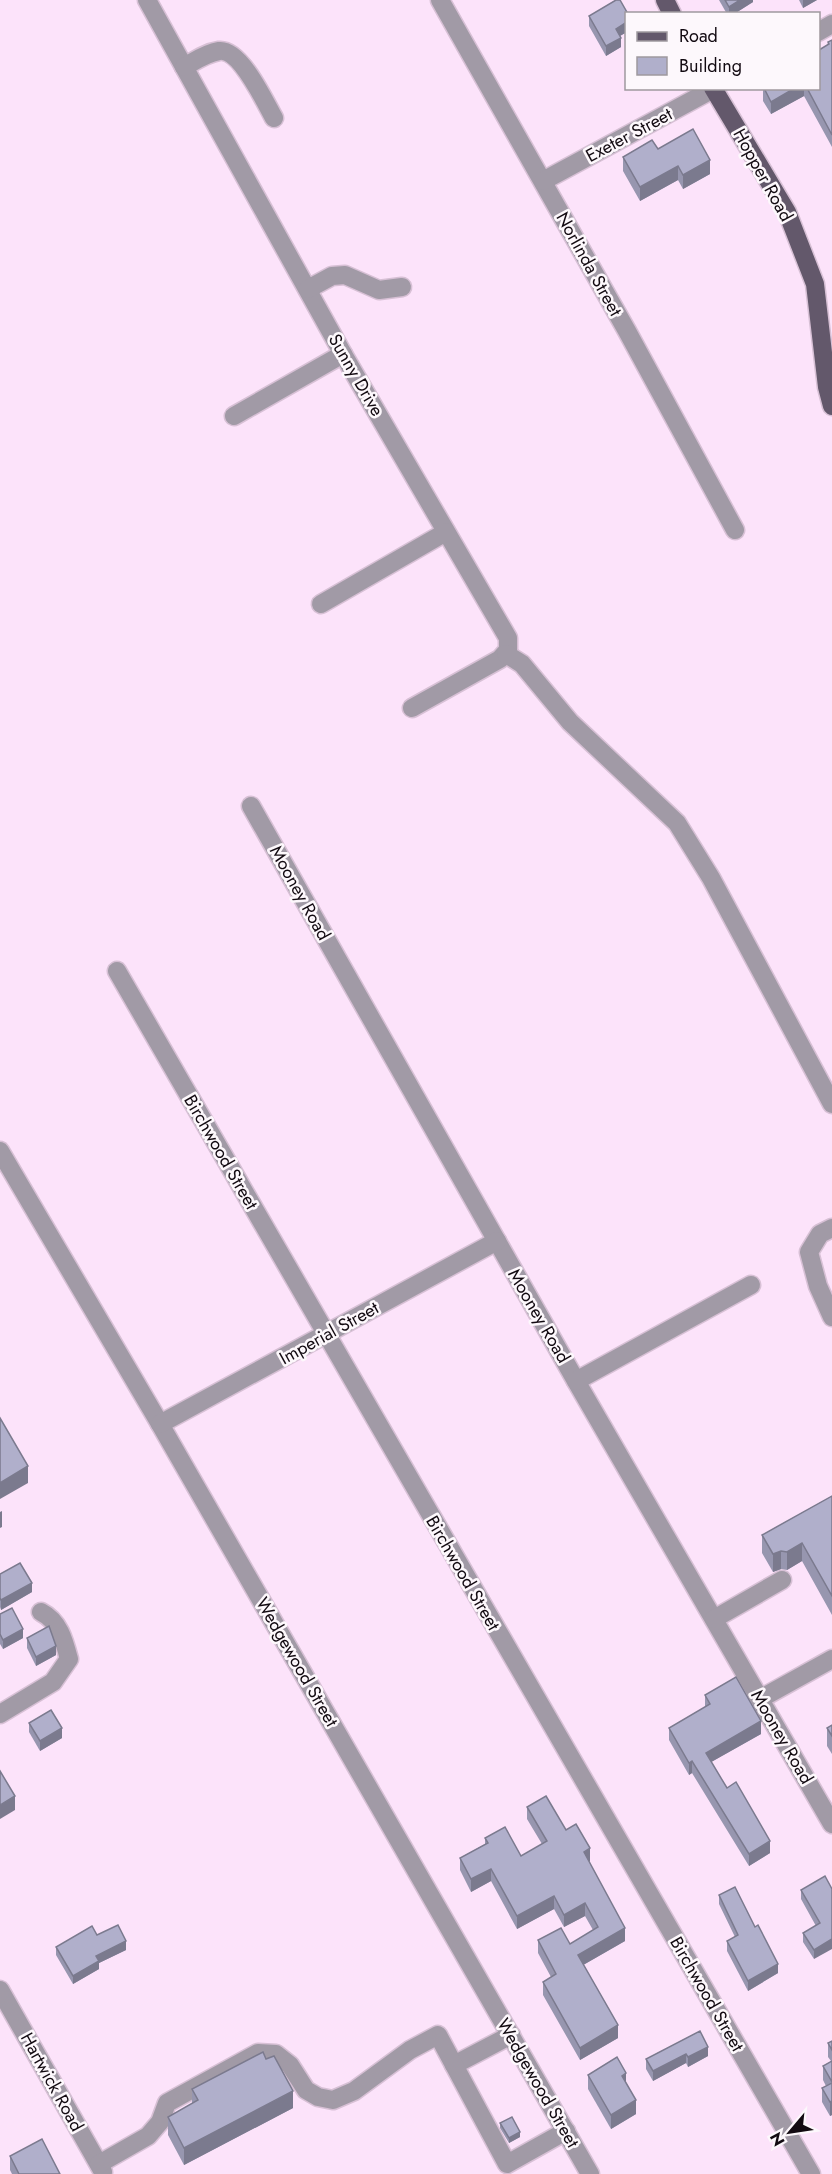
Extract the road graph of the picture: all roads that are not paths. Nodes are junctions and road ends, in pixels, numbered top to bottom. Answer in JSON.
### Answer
{"nodes":[{"id":1,"x":147,"y":0,"type":"edge"},
{"id":2,"x":440,"y":0,"type":"edge"},
{"id":3,"x":184,"y":67,"type":"junction"},
{"id":4,"x":712,"y":90,"type":"edge"},
{"id":5,"x":715,"y":90,"type":"edge"},
{"id":6,"x":274,"y":118,"type":"dead end"},
{"id":7,"x":543,"y":181,"type":"junction"},
{"id":8,"x":402,"y":287,"type":"dead end"},
{"id":9,"x":308,"y":289,"type":"junction"},
{"id":10,"x":343,"y":354,"type":"junction"},
{"id":11,"x":832,"y":406,"type":"edge"},
{"id":12,"x":234,"y":417,"type":"dead end"},
{"id":13,"x":735,"y":530,"type":"dead end"},
{"id":14,"x":446,"y":532,"type":"junction"},
{"id":15,"x":321,"y":604,"type":"dead end"},
{"id":16,"x":506,"y":654,"type":"junction"},
{"id":17,"x":412,"y":708,"type":"dead end"},
{"id":18,"x":251,"y":806,"type":"dead end"},
{"id":19,"x":117,"y":971,"type":"dead end"},
{"id":20,"x":832,"y":1104,"type":"edge"},
{"id":21,"x":0,"y":1151,"type":"edge"},
{"id":22,"x":832,"y":1228,"type":"edge"},
{"id":23,"x":497,"y":1241,"type":"junction"},
{"id":24,"x":751,"y":1285,"type":"dead end"},
{"id":25,"x":832,"y":1317,"type":"edge"},
{"id":26,"x":326,"y":1334,"type":"junction"},
{"id":27,"x":576,"y":1381,"type":"junction"},
{"id":28,"x":160,"y":1424,"type":"junction"},
{"id":29,"x":782,"y":1580,"type":"dead end"},
{"id":30,"x":41,"y":1612,"type":"dead end"},
{"id":31,"x":714,"y":1619,"type":"junction"},
{"id":32,"x":832,"y":1659,"type":"edge"},
{"id":33,"x":760,"y":1699,"type":"junction"},
{"id":34,"x":0,"y":1714,"type":"edge"},
{"id":35,"x":832,"y":1824,"type":"edge"},
{"id":36,"x":0,"y":1990,"type":"edge"},
{"id":37,"x":511,"y":2035,"type":"junction"},
{"id":38,"x":454,"y":2065,"type":"junction"},
{"id":39,"x":566,"y":2131,"type":"junction"},
{"id":40,"x":101,"y":2169,"type":"edge"},
{"id":41,"x":590,"y":2174,"type":"edge"},
{"id":42,"x":811,"y":2174,"type":"edge"}],
"edges":[{"from":1,"to":3,"type":"street","name":"Sunny Drive"},
{"from":2,"to":7,"type":"street","name":"Norlinda Street"},
{"from":3,"to":6,"type":"street"},
{"from":3,"to":9,"type":"street","name":"Sunny Drive"},
{"from":4,"to":7,"type":"street","name":"Exeter Street"},
{"from":5,"to":11,"type":"main road","name":"Hopper Road"},
{"from":7,"to":13,"type":"street","name":"Norlinda Street"},
{"from":8,"to":9,"type":"street"},
{"from":9,"to":10,"type":"street","name":"Sunny Drive"},
{"from":10,"to":12,"type":"street"},
{"from":10,"to":14,"type":"street","name":"Sunny Drive"},
{"from":14,"to":15,"type":"street"},
{"from":14,"to":16,"type":"street","name":"Sunny Drive"},
{"from":16,"to":17,"type":"street"},
{"from":16,"to":20,"type":"street"},
{"from":18,"to":23,"type":"street","name":"Mooney Road"},
{"from":19,"to":26,"type":"street","name":"Birchwood Street"},
{"from":21,"to":28,"type":"street","name":"Wedgewood Street"},
{"from":22,"to":25,"type":"street"},
{"from":23,"to":26,"type":"street","name":"Imperial Street"},
{"from":23,"to":27,"type":"street","name":"Mooney Road"},
{"from":24,"to":27,"type":"street"},
{"from":26,"to":28,"type":"street","name":"Imperial Street"},
{"from":26,"to":42,"type":"street","name":"Birchwood Street"},
{"from":27,"to":31,"type":"street","name":"Mooney Road"},
{"from":28,"to":37,"type":"street","name":"Wedgewood Street"},
{"from":29,"to":31,"type":"street"},
{"from":30,"to":34,"type":"street"},
{"from":31,"to":33,"type":"street","name":"Mooney Road"},
{"from":32,"to":33,"type":"street"},
{"from":33,"to":35,"type":"street","name":"Mooney Road"},
{"from":36,"to":40,"type":"street","name":"Hartwick Road"},
{"from":37,"to":38,"type":"street"},
{"from":37,"to":39,"type":"street","name":"Wedgewood Street"},
{"from":38,"to":39,"type":"street"},
{"from":38,"to":40,"type":"street"},
{"from":39,"to":41,"type":"street","name":"Wedgewood Street"}]}
